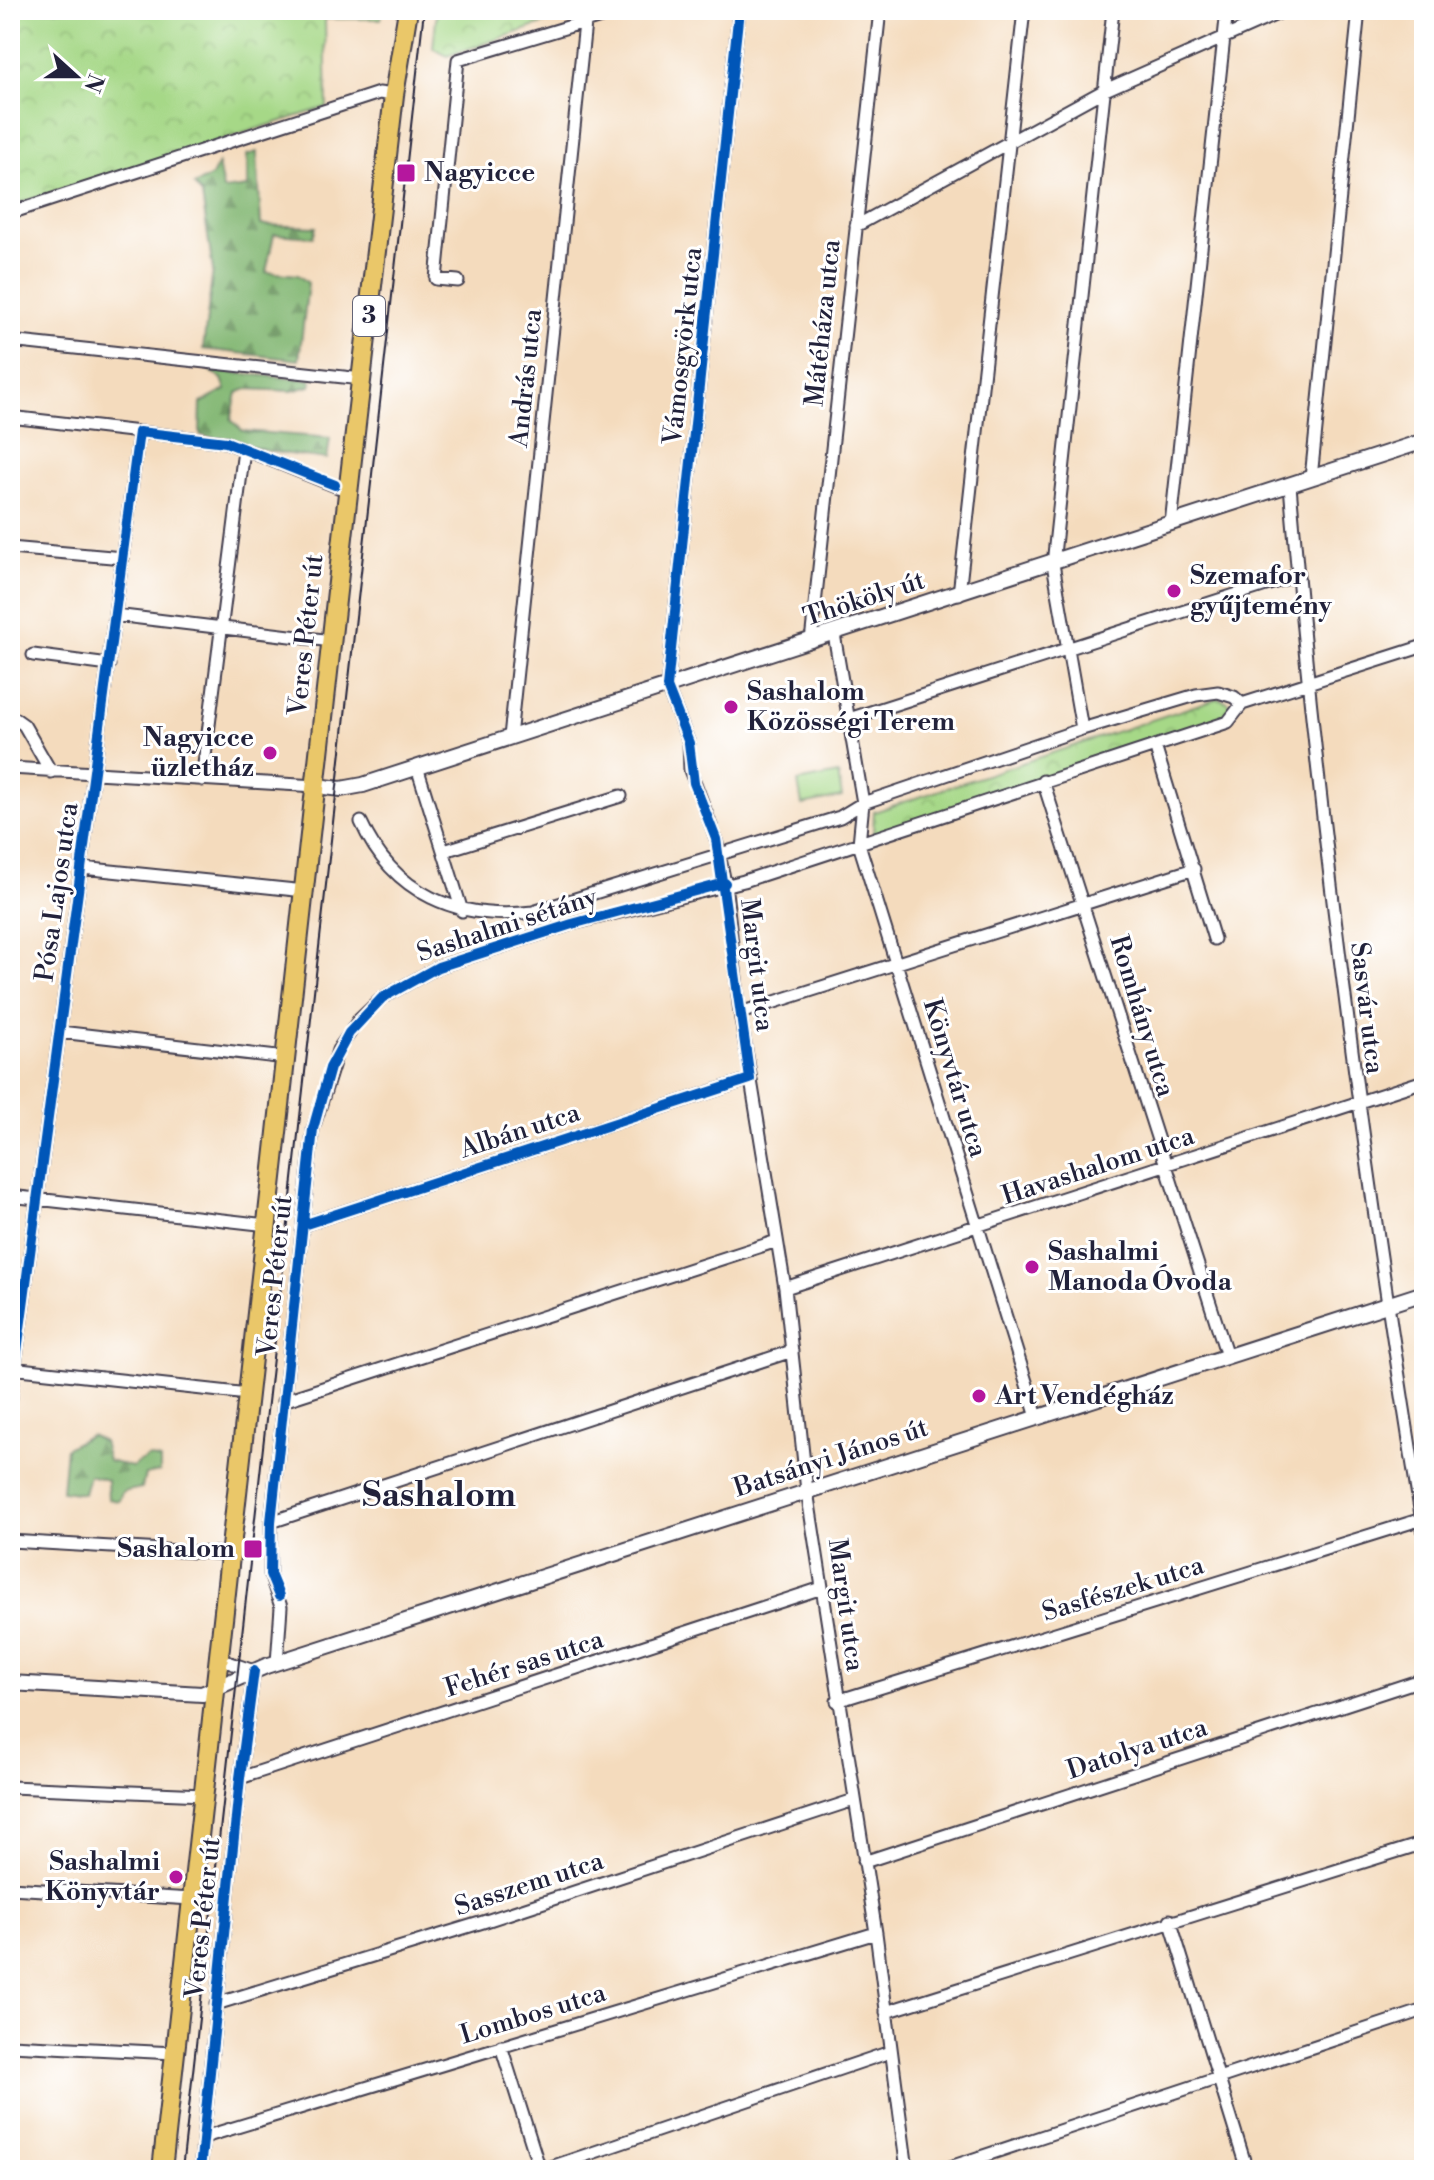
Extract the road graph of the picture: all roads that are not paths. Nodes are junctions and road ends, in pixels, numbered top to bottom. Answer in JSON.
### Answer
{"nodes":[{"id":1,"x":408,"y":10,"type":"edge"},
{"id":2,"x":624,"y":10,"type":"edge"},
{"id":3,"x":739,"y":10,"type":"edge"},
{"id":4,"x":880,"y":10,"type":"edge"},
{"id":5,"x":1024,"y":10,"type":"edge"},
{"id":6,"x":1113,"y":10,"type":"edge"},
{"id":7,"x":1227,"y":10,"type":"edge"},
{"id":8,"x":1286,"y":10,"type":"edge"},
{"id":9,"x":1359,"y":10,"type":"edge"},
{"id":10,"x":585,"y":23,"type":"junction"},
{"id":11,"x":1224,"y":36,"type":"junction"},
{"id":12,"x":1103,"y":91,"type":"junction"},
{"id":13,"x":394,"y":95,"type":"junction"},
{"id":14,"x":1007,"y":146,"type":"junction"},
{"id":15,"x":10,"y":213,"type":"edge"},
{"id":16,"x":856,"y":226,"type":"junction"},
{"id":17,"x":458,"y":281,"type":"dead end"},
{"id":18,"x":10,"y":341,"type":"edge"},
{"id":19,"x":362,"y":379,"type":"junction"},
{"id":20,"x":10,"y":417,"type":"edge"},
{"id":21,"x":139,"y":432,"type":"junction"},
{"id":22,"x":1424,"y":441,"type":"edge"},
{"id":23,"x":244,"y":450,"type":"junction"},
{"id":24,"x":1311,"y":478,"type":"junction"},
{"id":25,"x":1290,"y":485,"type":"junction"},
{"id":26,"x":348,"y":491,"type":"junction"},
{"id":27,"x":1171,"y":524,"type":"junction"},
{"id":28,"x":10,"y":548,"type":"edge"},
{"id":29,"x":123,"y":558,"type":"junction"},
{"id":30,"x":1053,"y":564,"type":"junction"},
{"id":31,"x":1297,"y":575,"type":"junction"},
{"id":32,"x":959,"y":594,"type":"junction"},
{"id":33,"x":115,"y":615,"type":"junction"},
{"id":34,"x":223,"y":629,"type":"junction"},
{"id":35,"x":834,"y":634,"type":"junction"},
{"id":36,"x":332,"y":641,"type":"junction"},
{"id":37,"x":811,"y":641,"type":"junction"},
{"id":38,"x":1424,"y":646,"type":"edge"},
{"id":39,"x":1065,"y":648,"type":"junction"},
{"id":40,"x":33,"y":655,"type":"dead end"},
{"id":41,"x":109,"y":665,"type":"junction"},
{"id":42,"x":1308,"y":682,"type":"junction"},
{"id":43,"x":667,"y":687,"type":"junction"},
{"id":44,"x":1242,"y":704,"type":"junction"},
{"id":45,"x":10,"y":715,"type":"edge"},
{"id":46,"x":849,"y":719,"type":"junction"},
{"id":47,"x":1082,"y":729,"type":"junction"},
{"id":48,"x":510,"y":737,"type":"junction"},
{"id":49,"x":1155,"y":746,"type":"junction"},
{"id":50,"x":417,"y":767,"type":"junction"},
{"id":51,"x":10,"y":768,"type":"edge"},
{"id":52,"x":51,"y":772,"type":"junction"},
{"id":53,"x":94,"y":775,"type":"junction"},
{"id":54,"x":202,"y":780,"type":"junction"},
{"id":55,"x":1043,"y":781,"type":"junction"},
{"id":56,"x":316,"y":786,"type":"junction"},
{"id":57,"x":621,"y":796,"type":"dead end"},
{"id":58,"x":863,"y":803,"type":"junction"},
{"id":59,"x":361,"y":822,"type":"dead end"},
{"id":60,"x":859,"y":844,"type":"junction"},
{"id":61,"x":444,"y":851,"type":"junction"},
{"id":62,"x":718,"y":856,"type":"junction"},
{"id":63,"x":82,"y":868,"type":"junction"},
{"id":64,"x":1194,"y":869,"type":"junction"},
{"id":65,"x":725,"y":883,"type":"junction"},
{"id":66,"x":305,"y":891,"type":"junction"},
{"id":67,"x":566,"y":904,"type":"junction"},
{"id":68,"x":1084,"y":904,"type":"junction"},
{"id":69,"x":462,"y":911,"type":"junction"},
{"id":70,"x":572,"y":924,"type":"junction"},
{"id":71,"x":1214,"y":939,"type":"dead end"},
{"id":72,"x":897,"y":963,"type":"junction"},
{"id":73,"x":740,"y":1013,"type":"junction"},
{"id":74,"x":60,"y":1032,"type":"junction"},
{"id":75,"x":286,"y":1058,"type":"junction"},
{"id":76,"x":750,"y":1079,"type":"junction"},
{"id":77,"x":1424,"y":1081,"type":"edge"},
{"id":78,"x":320,"y":1103,"type":"joint"},
{"id":79,"x":1358,"y":1105,"type":"junction"},
{"id":80,"x":1166,"y":1167,"type":"junction"},
{"id":81,"x":10,"y":1196,"type":"edge"},
{"id":82,"x":38,"y":1199,"type":"junction"},
{"id":83,"x":267,"y":1225,"type":"junction"},
{"id":84,"x":303,"y":1225,"type":"junction"},
{"id":85,"x":978,"y":1228,"type":"junction"},
{"id":86,"x":777,"y":1241,"type":"junction"},
{"id":87,"x":785,"y":1288,"type":"junction"},
{"id":88,"x":1424,"y":1293,"type":"edge"},
{"id":89,"x":1387,"y":1305,"type":"junction"},
{"id":90,"x":792,"y":1351,"type":"junction"},
{"id":91,"x":1227,"y":1356,"type":"junction"},
{"id":92,"x":13,"y":1368,"type":"edge"},
{"id":93,"x":248,"y":1394,"type":"junction"},
{"id":94,"x":283,"y":1401,"type":"junction"},
{"id":95,"x":10,"y":1404,"type":"edge"},
{"id":96,"x":1037,"y":1417,"type":"junction"},
{"id":97,"x":807,"y":1491,"type":"junction"},
{"id":98,"x":1422,"y":1519,"type":"junction"},
{"id":99,"x":271,"y":1522,"type":"junction"},
{"id":100,"x":1424,"y":1534,"type":"edge"},
{"id":101,"x":10,"y":1541,"type":"edge"},
{"id":102,"x":230,"y":1554,"type":"junction"},
{"id":103,"x":822,"y":1588,"type":"junction"},
{"id":104,"x":219,"y":1659,"type":"junction"},
{"id":105,"x":277,"y":1663,"type":"junction"},
{"id":106,"x":254,"y":1671,"type":"junction"},
{"id":107,"x":1424,"y":1679,"type":"edge"},
{"id":108,"x":10,"y":1683,"type":"edge"},
{"id":109,"x":215,"y":1690,"type":"junction"},
{"id":110,"x":837,"y":1701,"type":"junction"},
{"id":111,"x":240,"y":1778,"type":"junction"},
{"id":112,"x":10,"y":1787,"type":"edge"},
{"id":113,"x":204,"y":1795,"type":"junction"},
{"id":114,"x":854,"y":1800,"type":"junction"},
{"id":115,"x":1424,"y":1843,"type":"edge"},
{"id":116,"x":864,"y":1862,"type":"junction"},
{"id":117,"x":10,"y":1888,"type":"edge"},
{"id":118,"x":192,"y":1899,"type":"junction"},
{"id":119,"x":1170,"y":1920,"type":"junction"},
{"id":120,"x":876,"y":1933,"type":"junction"},
{"id":121,"x":216,"y":2004,"type":"junction"},
{"id":122,"x":1424,"y":2010,"type":"edge"},
{"id":123,"x":886,"y":2012,"type":"junction"},
{"id":124,"x":10,"y":2045,"type":"edge"},
{"id":125,"x":501,"y":2046,"type":"junction"},
{"id":126,"x":890,"y":2052,"type":"junction"},
{"id":127,"x":175,"y":2053,"type":"junction"},
{"id":128,"x":1219,"y":2080,"type":"junction"},
{"id":129,"x":204,"y":2137,"type":"junction"},
{"id":130,"x":162,"y":2170,"type":"edge"},
{"id":131,"x":200,"y":2170,"type":"edge"},
{"id":132,"x":541,"y":2170,"type":"edge"},
{"id":133,"x":907,"y":2170,"type":"edge"},
{"id":134,"x":941,"y":2170,"type":"edge"},
{"id":135,"x":1247,"y":2170,"type":"edge"}],
"edges":[{"from":1,"to":13,"type":"main road","number":"3"},
{"from":2,"to":10,"type":"street"},
{"from":3,"to":43,"type":"street","name":"Vámosgyörk utca"},
{"from":4,"to":16,"type":"street","name":"Mátéháza utca"},
{"from":5,"to":14,"type":"street"},
{"from":6,"to":12,"type":"street"},
{"from":7,"to":11,"type":"street"},
{"from":8,"to":11,"type":"street"},
{"from":9,"to":24,"type":"street"},
{"from":10,"to":17,"type":"street"},
{"from":10,"to":48,"type":"street","name":"András utca"},
{"from":11,"to":12,"type":"street"},
{"from":11,"to":27,"type":"street"},
{"from":12,"to":14,"type":"street"},
{"from":12,"to":30,"type":"street"},
{"from":13,"to":15,"type":"street"},
{"from":13,"to":19,"type":"main road","name":"Veres Péter út","number":"3"},
{"from":14,"to":16,"type":"street"},
{"from":14,"to":32,"type":"street"},
{"from":16,"to":37,"type":"street","name":"Mátéháza utca"},
{"from":18,"to":19,"type":"street"},
{"from":19,"to":26,"type":"main road","name":"Veres Péter út","number":"3"},
{"from":20,"to":21,"type":"street"},
{"from":21,"to":23,"type":"street"},
{"from":21,"to":29,"type":"street","name":"Pósa Lajos utca"},
{"from":22,"to":24,"type":"street","name":"Thököly út"},
{"from":23,"to":26,"type":"street"},
{"from":23,"to":34,"type":"street"},
{"from":24,"to":25,"type":"street","name":"Thököly út"},
{"from":25,"to":27,"type":"street","name":"Thököly út"},
{"from":25,"to":31,"type":"street","name":"Sasvár utca"},
{"from":26,"to":36,"type":"main road","name":"Veres Péter út","number":"3"},
{"from":27,"to":30,"type":"street","name":"Thököly út"},
{"from":28,"to":29,"type":"street"},
{"from":29,"to":33,"type":"street","name":"Pósa Lajos utca"},
{"from":30,"to":32,"type":"street","name":"Thököly út"},
{"from":30,"to":39,"type":"street"},
{"from":31,"to":39,"type":"street"},
{"from":31,"to":42,"type":"street","name":"Sasvár utca"},
{"from":32,"to":35,"type":"street","name":"Thököly út"},
{"from":33,"to":34,"type":"street"},
{"from":33,"to":41,"type":"street","name":"Pósa Lajos utca"},
{"from":34,"to":36,"type":"street"},
{"from":34,"to":54,"type":"street"},
{"from":35,"to":37,"type":"street","name":"Thököly út"},
{"from":35,"to":46,"type":"street"},
{"from":36,"to":56,"type":"main road","name":"Veres Péter út","number":"3"},
{"from":37,"to":43,"type":"street","name":"Thököly út"},
{"from":38,"to":42,"type":"street","name":"Sashalmi sétány"},
{"from":39,"to":46,"type":"street"},
{"from":39,"to":47,"type":"street"},
{"from":40,"to":41,"type":"street"},
{"from":41,"to":53,"type":"street","name":"Pósa Lajos utca"},
{"from":42,"to":44,"type":"street","name":"Sashalmi sétány"},
{"from":42,"to":79,"type":"street","name":"Sasvár utca"},
{"from":43,"to":48,"type":"street","name":"Thököly út"},
{"from":43,"to":62,"type":"street","name":"Margit utca"},
{"from":44,"to":47,"type":"street"},
{"from":44,"to":49,"type":"street","name":"Sashalmi sétány"},
{"from":45,"to":52,"type":"street"},
{"from":46,"to":58,"type":"street"},
{"from":47,"to":58,"type":"street"},
{"from":48,"to":50,"type":"street","name":"Thököly út"},
{"from":49,"to":55,"type":"street","name":"Sashalmi sétány"},
{"from":49,"to":64,"type":"street"},
{"from":50,"to":56,"type":"street","name":"Thököly út"},
{"from":50,"to":61,"type":"street"},
{"from":51,"to":52,"type":"street"},
{"from":52,"to":53,"type":"street"},
{"from":53,"to":54,"type":"street"},
{"from":53,"to":63,"type":"street","name":"Pósa Lajos utca"},
{"from":54,"to":56,"type":"street"},
{"from":55,"to":60,"type":"street","name":"Sashalmi sétány"},
{"from":55,"to":68,"type":"street","name":"Romhány utca"},
{"from":56,"to":66,"type":"main road","name":"Veres Péter út","number":"3"},
{"from":57,"to":61,"type":"street"},
{"from":58,"to":60,"type":"street"},
{"from":58,"to":62,"type":"street"},
{"from":59,"to":69,"type":"street"},
{"from":60,"to":65,"type":"street","name":"Sashalmi sétány"},
{"from":60,"to":72,"type":"street","name":"Könyvtár utca"},
{"from":61,"to":69,"type":"street"},
{"from":62,"to":65,"type":"street","name":"Margit utca"},
{"from":62,"to":67,"type":"street"},
{"from":63,"to":66,"type":"street"},
{"from":63,"to":74,"type":"street","name":"Pósa Lajos utca"},
{"from":64,"to":68,"type":"street"},
{"from":64,"to":71,"type":"street"},
{"from":65,"to":70,"type":"street","name":"Sashalmi sétány"},
{"from":65,"to":73,"type":"street","name":"Margit utca"},
{"from":66,"to":75,"type":"main road","name":"Veres Péter út","number":"3"},
{"from":67,"to":69,"type":"street"},
{"from":67,"to":70,"type":"street"},
{"from":68,"to":72,"type":"street"},
{"from":68,"to":80,"type":"street","name":"Romhány utca"},
{"from":70,"to":78,"type":"street","name":"Sashalmi sétány"},
{"from":72,"to":73,"type":"street"},
{"from":72,"to":85,"type":"street","name":"Könyvtár utca"},
{"from":73,"to":76,"type":"street","name":"Margit utca"},
{"from":74,"to":75,"type":"street"},
{"from":74,"to":82,"type":"street","name":"Pósa Lajos utca"},
{"from":75,"to":83,"type":"main road","name":"Veres Péter út","number":"3"},
{"from":76,"to":84,"type":"street","name":"Albán utca"},
{"from":76,"to":86,"type":"street","name":"Margit utca"},
{"from":77,"to":79,"type":"street","name":"Havashalom utca"},
{"from":78,"to":84,"type":"street","name":"Veres Péter út"},
{"from":79,"to":80,"type":"street","name":"Havashalom utca"},
{"from":79,"to":89,"type":"street","name":"Sasvár utca"},
{"from":80,"to":85,"type":"street","name":"Havashalom utca"},
{"from":80,"to":91,"type":"street","name":"Romhány utca"},
{"from":81,"to":82,"type":"street"},
{"from":82,"to":83,"type":"street"},
{"from":82,"to":92,"type":"street","name":"Pósa Lajos utca"},
{"from":83,"to":93,"type":"main road","name":"Veres Péter út","number":"3"},
{"from":84,"to":94,"type":"street","name":"Veres Péter út"},
{"from":85,"to":87,"type":"street","name":"Havashalom utca"},
{"from":85,"to":96,"type":"street","name":"Könyvtár utca"},
{"from":86,"to":87,"type":"street","name":"Margit utca"},
{"from":86,"to":94,"type":"street"},
{"from":87,"to":90,"type":"street","name":"Margit utca"},
{"from":88,"to":89,"type":"street","name":"Batsányi János út"},
{"from":89,"to":91,"type":"street","name":"Batsányi János út"},
{"from":89,"to":98,"type":"street","name":"Sasvár utca"},
{"from":90,"to":97,"type":"street","name":"Margit utca"},
{"from":90,"to":99,"type":"street"},
{"from":91,"to":96,"type":"street","name":"Batsányi János út"},
{"from":92,"to":93,"type":"street"},
{"from":92,"to":95,"type":"street","name":"Pósa Lajos utca"},
{"from":93,"to":102,"type":"main road","name":"Veres Péter út","number":"3"},
{"from":94,"to":99,"type":"street","name":"Veres Péter út"},
{"from":96,"to":97,"type":"street","name":"Batsányi János út"},
{"from":97,"to":103,"type":"street","name":"Margit utca"},
{"from":97,"to":105,"type":"street","name":"Batsányi János út"},
{"from":98,"to":100,"type":"street","name":"Sasvár utca"},
{"from":98,"to":110,"type":"street","name":"Sasfészek utca"},
{"from":99,"to":105,"type":"street","name":"Veres Péter út"},
{"from":101,"to":102,"type":"street"},
{"from":102,"to":104,"type":"main road","name":"Veres Péter út","number":"3"},
{"from":103,"to":110,"type":"street","name":"Margit utca"},
{"from":103,"to":111,"type":"street","name":"Fehér sas utca"},
{"from":104,"to":106,"type":"street"},
{"from":104,"to":109,"type":"main road","name":"Veres Péter út","number":"3"},
{"from":105,"to":106,"type":"street","name":"Batsányi János út"},
{"from":106,"to":109,"type":"street","name":"Batsányi János út"},
{"from":106,"to":111,"type":"street","name":"Veres Péter út"},
{"from":107,"to":116,"type":"street","name":"Datolya utca"},
{"from":108,"to":109,"type":"street"},
{"from":109,"to":113,"type":"main road","name":"Veres Péter út","number":"3"},
{"from":110,"to":114,"type":"street","name":"Margit utca"},
{"from":111,"to":121,"type":"street","name":"Veres Péter út"},
{"from":112,"to":113,"type":"street"},
{"from":113,"to":118,"type":"main road","name":"Veres Péter út","number":"3"},
{"from":114,"to":116,"type":"street","name":"Margit utca"},
{"from":114,"to":121,"type":"street","name":"Sasszem utca"},
{"from":115,"to":119,"type":"street"},
{"from":116,"to":120,"type":"street","name":"Margit utca"},
{"from":117,"to":118,"type":"street"},
{"from":118,"to":127,"type":"main road","name":"Veres Péter út","number":"3"},
{"from":119,"to":123,"type":"street"},
{"from":119,"to":128,"type":"street"},
{"from":120,"to":123,"type":"street","name":"Margit utca"},
{"from":120,"to":125,"type":"street","name":"Lombos utca"},
{"from":121,"to":129,"type":"street","name":"Veres Péter út"},
{"from":122,"to":128,"type":"street"},
{"from":123,"to":126,"type":"street","name":"Margit utca"},
{"from":124,"to":127,"type":"street"},
{"from":125,"to":129,"type":"street","name":"Lombos utca"},
{"from":125,"to":132,"type":"street"},
{"from":126,"to":132,"type":"street"},
{"from":126,"to":133,"type":"street","name":"Margit utca"},
{"from":127,"to":130,"type":"main road","name":"Veres Péter út","number":"3"},
{"from":128,"to":134,"type":"street"},
{"from":128,"to":135,"type":"street"},
{"from":129,"to":131,"type":"street","name":"Veres Péter út"}]}
